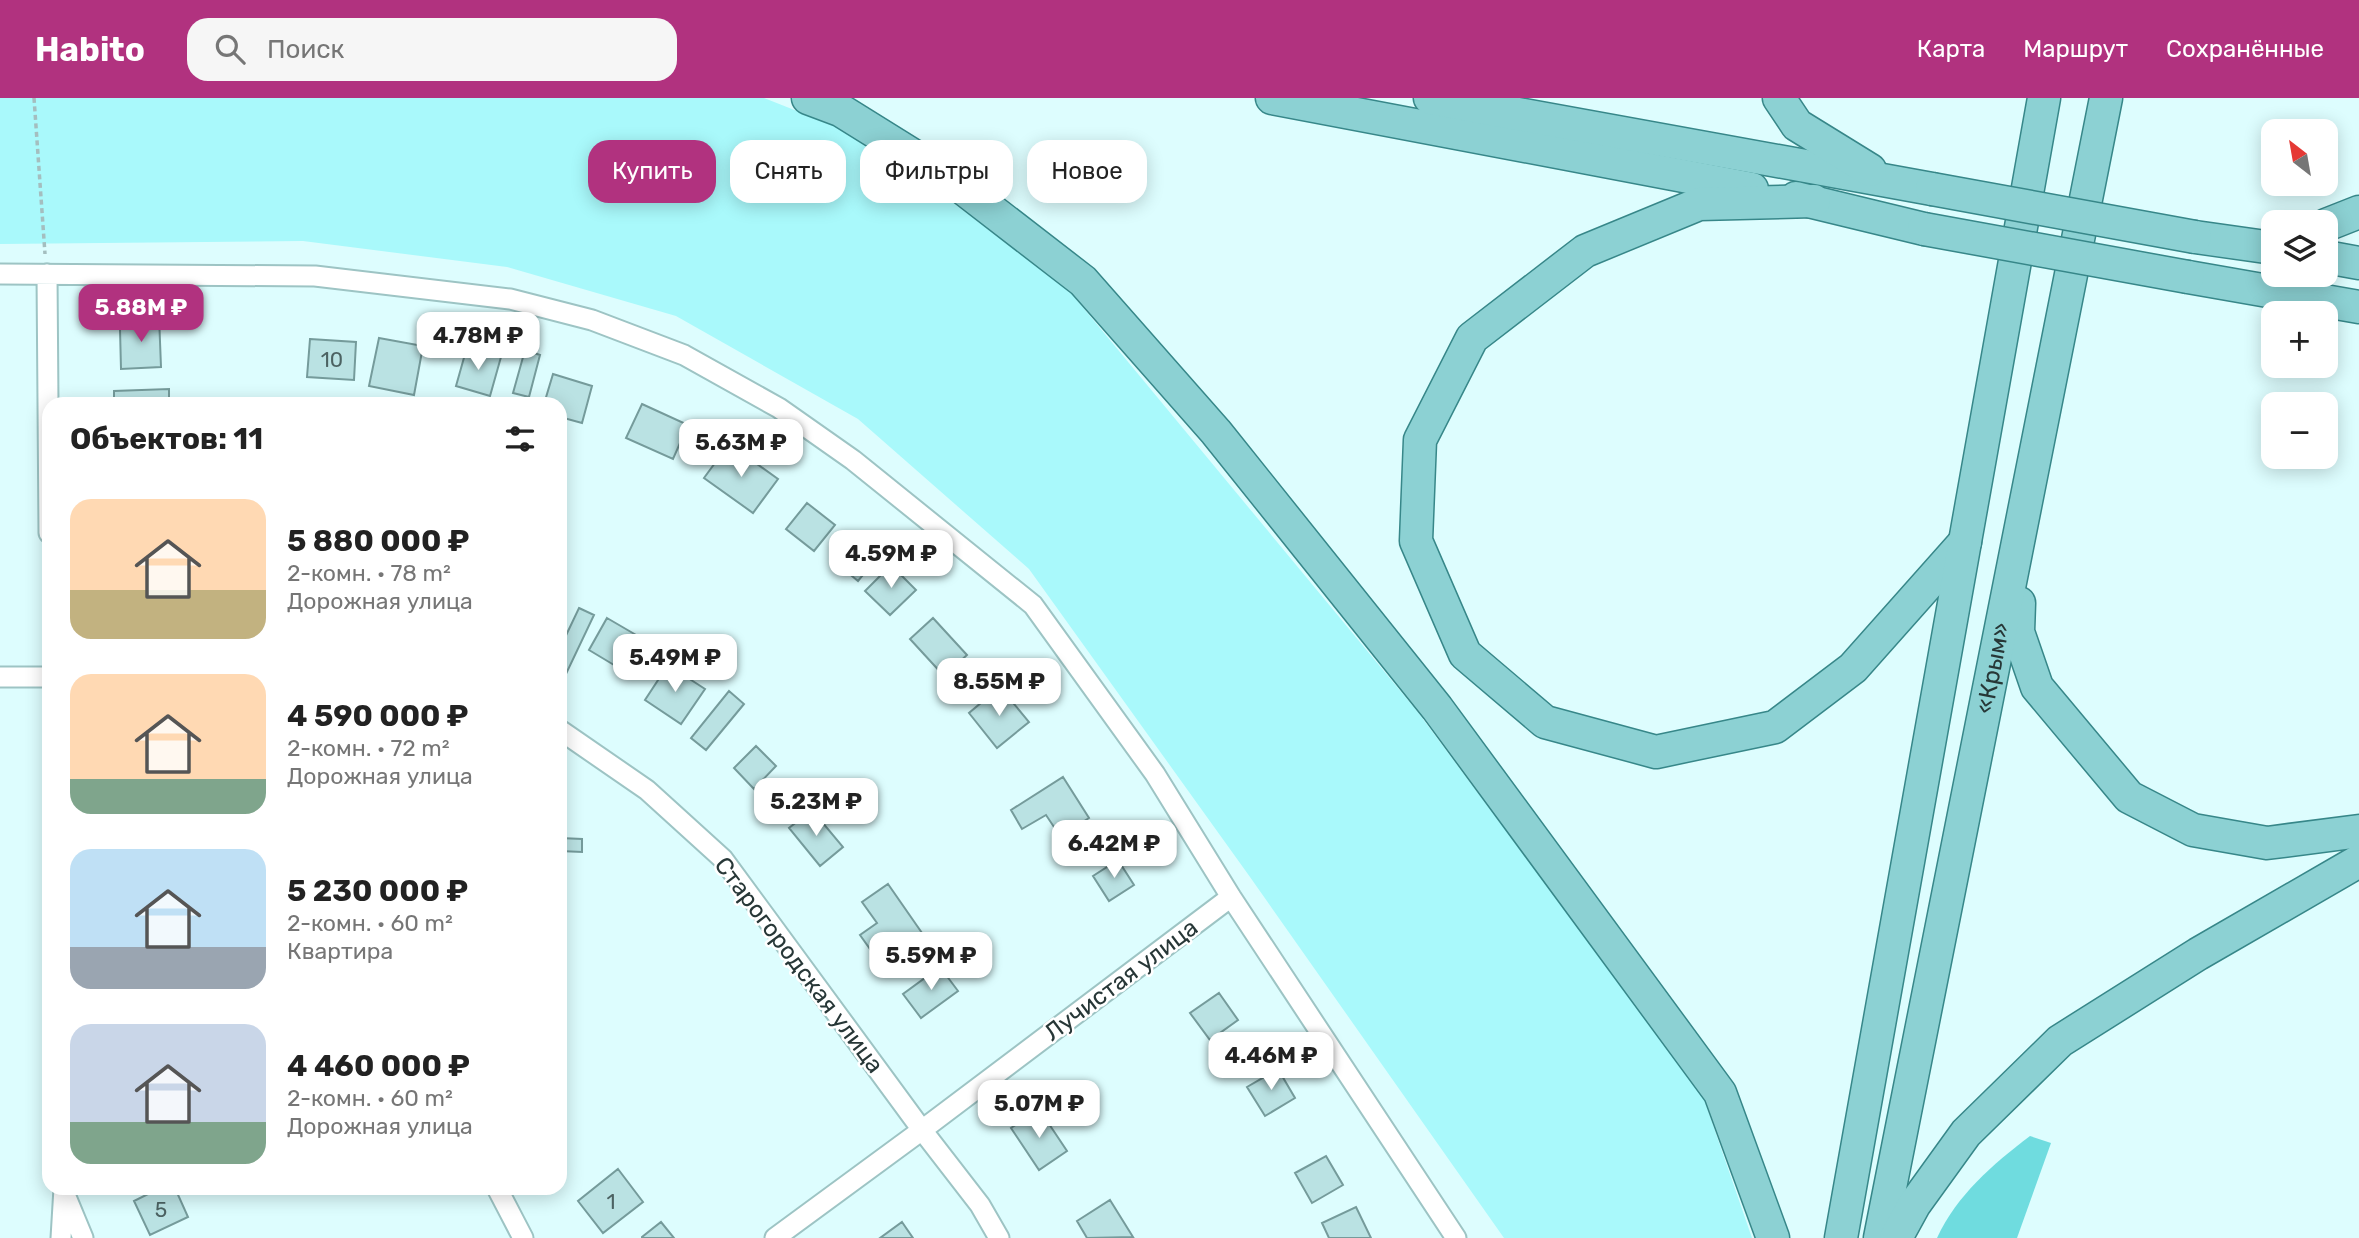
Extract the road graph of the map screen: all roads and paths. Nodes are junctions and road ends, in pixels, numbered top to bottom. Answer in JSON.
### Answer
{"nodes":[{"id":1,"x":34,"y":98,"type":"edge"},
{"id":2,"x":808,"y":98,"type":"edge"},
{"id":3,"x":1272,"y":98,"type":"edge"},
{"id":4,"x":1430,"y":98,"type":"edge"},
{"id":5,"x":1779,"y":98,"type":"edge"},
{"id":6,"x":2043,"y":98,"type":"edge"},
{"id":7,"x":2106,"y":98,"type":"edge"},
{"id":8,"x":1886,"y":180,"type":"junction"},
{"id":9,"x":1814,"y":201,"type":"junction"},
{"id":10,"x":2359,"y":212,"type":"edge"},
{"id":11,"x":2338,"y":220,"type":"edge"},
{"id":12,"x":2261,"y":244,"type":"edge"},
{"id":13,"x":2338,"y":259,"type":"edge"},
{"id":14,"x":2359,"y":263,"type":"edge"},
{"id":15,"x":0,"y":274,"type":"edge"},
{"id":16,"x":47,"y":274,"type":"junction"},
{"id":17,"x":2265,"y":292,"type":"junction"},
{"id":18,"x":2291,"y":301,"type":"edge"},
{"id":19,"x":2359,"y":307,"type":"edge"},
{"id":20,"x":2338,"y":318,"type":"edge"},
{"id":21,"x":2359,"y":326,"type":"edge"},
{"id":22,"x":48,"y":397,"type":"edge"},
{"id":23,"x":1965,"y":542,"type":"junction"},
{"id":24,"x":2020,"y":544,"type":"junction"},
{"id":25,"x":0,"y":677,"type":"edge"},
{"id":26,"x":42,"y":677,"type":"edge"},
{"id":27,"x":567,"y":735,"type":"edge"},
{"id":28,"x":2359,"y":831,"type":"edge"},
{"id":29,"x":2359,"y":861,"type":"edge"},
{"id":30,"x":1231,"y":897,"type":"junction"},
{"id":31,"x":922,"y":1130,"type":"junction"},
{"id":32,"x":64,"y":1195,"type":"edge"},
{"id":33,"x":66,"y":1195,"type":"edge"},
{"id":34,"x":501,"y":1195,"type":"edge"},
{"id":35,"x":61,"y":1238,"type":"edge"},
{"id":36,"x":83,"y":1238,"type":"edge"},
{"id":37,"x":523,"y":1238,"type":"edge"},
{"id":38,"x":775,"y":1238,"type":"edge"},
{"id":39,"x":999,"y":1238,"type":"edge"},
{"id":40,"x":1456,"y":1238,"type":"edge"},
{"id":41,"x":1773,"y":1238,"type":"edge"},
{"id":42,"x":1841,"y":1238,"type":"edge"},
{"id":43,"x":1880,"y":1238,"type":"edge"},
{"id":44,"x":1895,"y":1238,"type":"edge"}],
"edges":[{"from":1,"to":16,"type":"path"},
{"from":2,"to":41,"type":"main road"},
{"from":3,"to":9,"type":"main road"},
{"from":4,"to":8,"type":"main road"},
{"from":5,"to":8,"type":"main road"},
{"from":6,"to":23,"type":"main road","name":"«Крым»"},
{"from":7,"to":24,"type":"main road","name":"«Крым»"},
{"from":8,"to":12,"type":"main road","bridge":true},
{"from":9,"to":17,"type":"main road","bridge":true},
{"from":9,"to":23,"type":"main road"},
{"from":10,"to":11,"type":"main road"},
{"from":13,"to":14,"type":"main road"},
{"from":15,"to":16,"type":"street"},
{"from":16,"to":22,"type":"street"},
{"from":16,"to":30,"type":"street"},
{"from":17,"to":18,"type":"main road"},
{"from":17,"to":19,"type":"main road"},
{"from":20,"to":21,"type":"main road"},
{"from":23,"to":42,"type":"main road","name":"«Крым»"},
{"from":24,"to":28,"type":"main road"},
{"from":24,"to":43,"type":"main road","name":"«Крым»"},
{"from":25,"to":26,"type":"street"},
{"from":27,"to":31,"type":"street","name":"Старогородская улица"},
{"from":29,"to":44,"type":"main road"},
{"from":30,"to":31,"type":"street","name":"Лучистая улица"},
{"from":30,"to":40,"type":"street"},
{"from":31,"to":38,"type":"street","name":"Лучистая улица"},
{"from":31,"to":39,"type":"street","name":"Старогородская улица"},
{"from":32,"to":35,"type":"street"},
{"from":33,"to":36,"type":"street"},
{"from":34,"to":37,"type":"street"}]}
